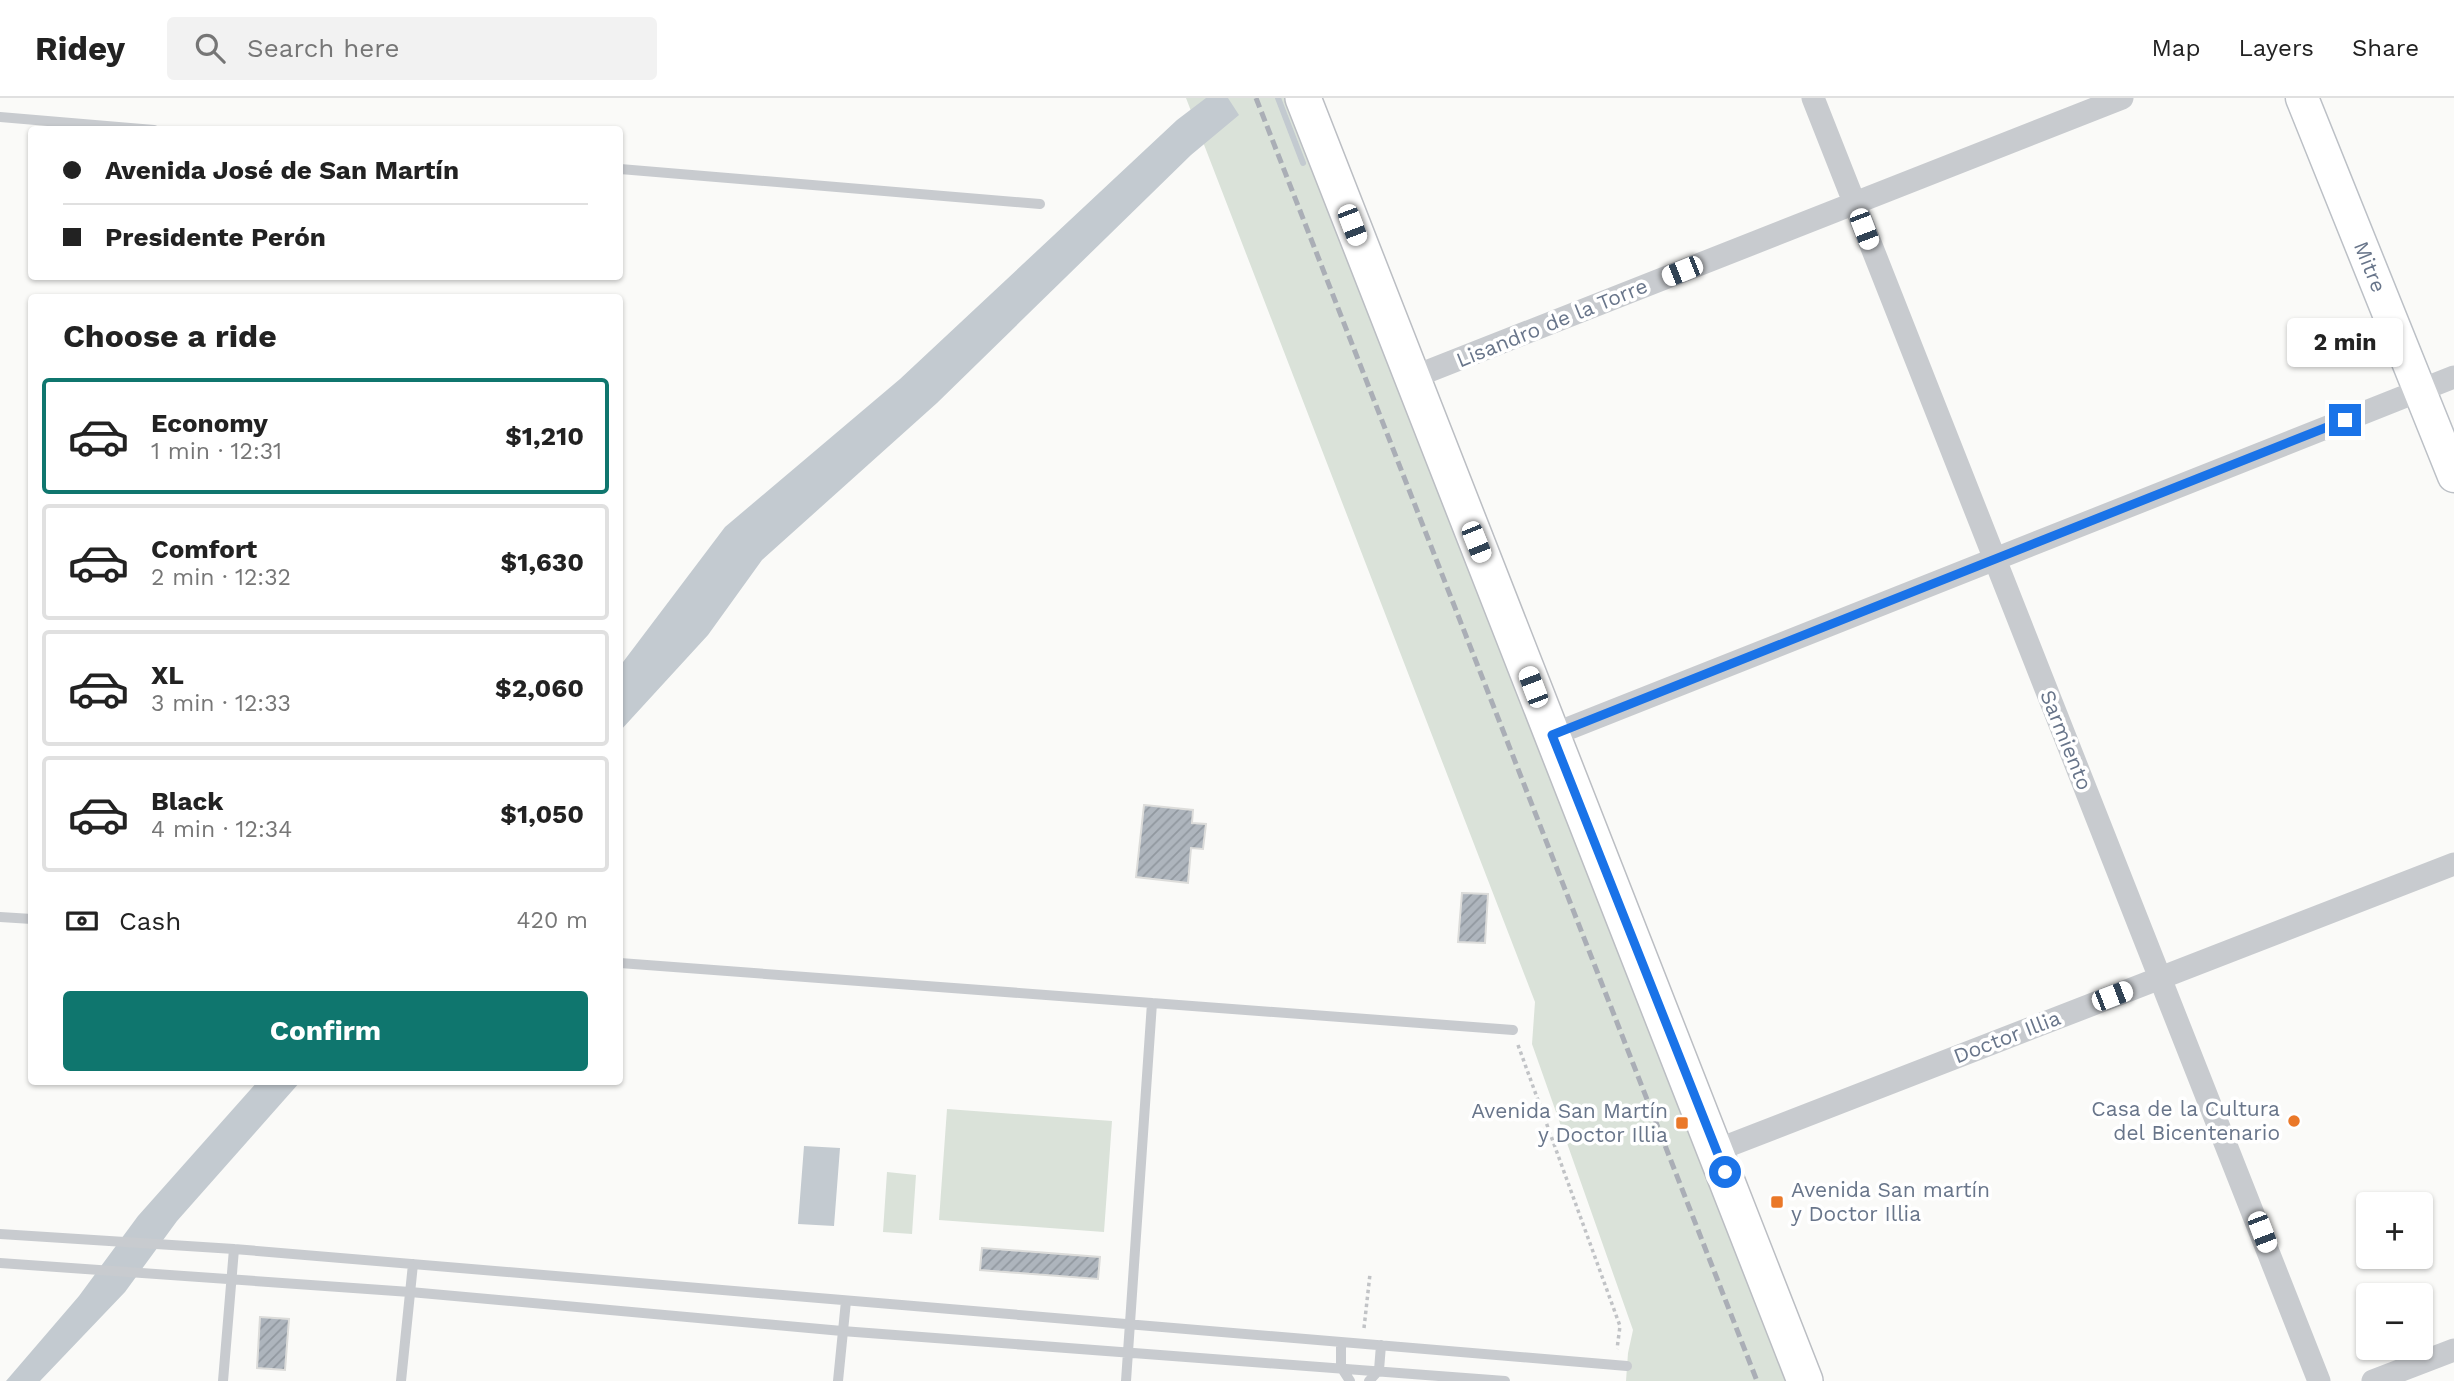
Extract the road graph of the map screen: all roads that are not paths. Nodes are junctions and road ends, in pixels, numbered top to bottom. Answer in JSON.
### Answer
{"nodes":[{"id":1,"x":1303,"y":98,"type":"edge"},
{"id":2,"x":1813,"y":98,"type":"edge"},
{"id":3,"x":2122,"y":98,"type":"edge"},
{"id":4,"x":2302,"y":98,"type":"edge"},
{"id":5,"x":0,"y":117,"type":"edge"},
{"id":6,"x":107,"y":126,"type":"edge"},
{"id":7,"x":623,"y":169,"type":"edge"},
{"id":8,"x":1854,"y":203,"type":"junction"},
{"id":9,"x":1040,"y":204,"type":"dead end"},
{"id":10,"x":2454,"y":377,"type":"edge"},
{"id":11,"x":1411,"y":378,"type":"junction"},
{"id":12,"x":2420,"y":390,"type":"junction"},
{"id":13,"x":2454,"y":476,"type":"edge"},
{"id":14,"x":1994,"y":559,"type":"junction"},
{"id":15,"x":1552,"y":735,"type":"junction"},
{"id":16,"x":2454,"y":864,"type":"edge"},
{"id":17,"x":0,"y":917,"type":"edge"},
{"id":18,"x":28,"y":919,"type":"edge"},
{"id":19,"x":623,"y":963,"type":"edge"},
{"id":20,"x":2161,"y":977,"type":"junction"},
{"id":21,"x":1152,"y":1003,"type":"junction"},
{"id":22,"x":1513,"y":1030,"type":"road end"},
{"id":23,"x":1717,"y":1150,"type":"junction"},
{"id":24,"x":0,"y":1234,"type":"edge"},
{"id":25,"x":234,"y":1249,"type":"junction"},
{"id":26,"x":0,"y":1263,"type":"edge"},
{"id":27,"x":413,"y":1264,"type":"junction"},
{"id":28,"x":233,"y":1279,"type":"junction"},
{"id":29,"x":410,"y":1292,"type":"junction"},
{"id":30,"x":846,"y":1301,"type":"junction"},
{"id":31,"x":1131,"y":1325,"type":"junction"},
{"id":32,"x":842,"y":1331,"type":"junction"},
{"id":33,"x":1341,"y":1342,"type":"junction"},
{"id":34,"x":1381,"y":1345,"type":"junction"},
{"id":35,"x":2454,"y":1350,"type":"edge"},
{"id":36,"x":1128,"y":1351,"type":"junction"},
{"id":37,"x":1627,"y":1366,"type":"dead end"},
{"id":38,"x":1341,"y":1367,"type":"junction"},
{"id":39,"x":1379,"y":1370,"type":"junction"},
{"id":40,"x":223,"y":1381,"type":"edge"},
{"id":41,"x":401,"y":1381,"type":"edge"},
{"id":42,"x":838,"y":1381,"type":"edge"},
{"id":43,"x":1126,"y":1381,"type":"edge"},
{"id":44,"x":1350,"y":1381,"type":"edge"},
{"id":45,"x":1369,"y":1381,"type":"edge"},
{"id":46,"x":1505,"y":1381,"type":"edge"},
{"id":47,"x":1805,"y":1381,"type":"edge"},
{"id":48,"x":2319,"y":1381,"type":"edge"},
{"id":49,"x":2374,"y":1381,"type":"edge"}],
"edges":[{"from":1,"to":11,"type":"main road"},
{"from":2,"to":8,"type":"street","name":"Sarmiento"},
{"from":3,"to":8,"type":"street","name":"Lisandro de la Torre"},
{"from":4,"to":12,"type":"street","name":"Mitre"},
{"from":5,"to":6,"type":"lane"},
{"from":7,"to":9,"type":"lane"},
{"from":8,"to":11,"type":"street","name":"Lisandro de la Torre"},
{"from":8,"to":14,"type":"street","name":"Sarmiento"},
{"from":10,"to":12,"type":"street"},
{"from":11,"to":15,"type":"main road"},
{"from":12,"to":13,"type":"street","name":"Mitre"},
{"from":12,"to":14,"type":"street"},
{"from":14,"to":15,"type":"street"},
{"from":14,"to":20,"type":"street","name":"Sarmiento"},
{"from":15,"to":23,"type":"main road"},
{"from":16,"to":20,"type":"street","name":"Doctor Illia"},
{"from":17,"to":18,"type":"lane"},
{"from":19,"to":21,"type":"lane"},
{"from":20,"to":23,"type":"street","name":"Doctor Illia"},
{"from":20,"to":48,"type":"street","name":"Sarmiento"},
{"from":21,"to":22,"type":"lane"},
{"from":21,"to":31,"type":"lane"},
{"from":23,"to":47,"type":"main road"},
{"from":24,"to":25,"type":"lane"},
{"from":25,"to":27,"type":"lane"},
{"from":25,"to":28,"type":"lane"},
{"from":26,"to":28,"type":"lane"},
{"from":27,"to":29,"type":"lane"},
{"from":27,"to":30,"type":"lane"},
{"from":28,"to":29,"type":"lane"},
{"from":28,"to":40,"type":"lane"},
{"from":29,"to":32,"type":"lane"},
{"from":29,"to":41,"type":"lane"},
{"from":30,"to":31,"type":"lane"},
{"from":30,"to":32,"type":"lane"},
{"from":31,"to":33,"type":"lane"},
{"from":31,"to":36,"type":"lane"},
{"from":32,"to":36,"type":"lane"},
{"from":32,"to":42,"type":"lane"},
{"from":33,"to":34,"type":"lane"},
{"from":33,"to":38,"type":"lane"},
{"from":34,"to":37,"type":"lane"},
{"from":34,"to":39,"type":"lane"},
{"from":35,"to":49,"type":"street"},
{"from":36,"to":38,"type":"lane"},
{"from":36,"to":43,"type":"lane"},
{"from":38,"to":39,"type":"lane"},
{"from":38,"to":44,"type":"lane"},
{"from":39,"to":45,"type":"lane"},
{"from":39,"to":46,"type":"lane"}]}
